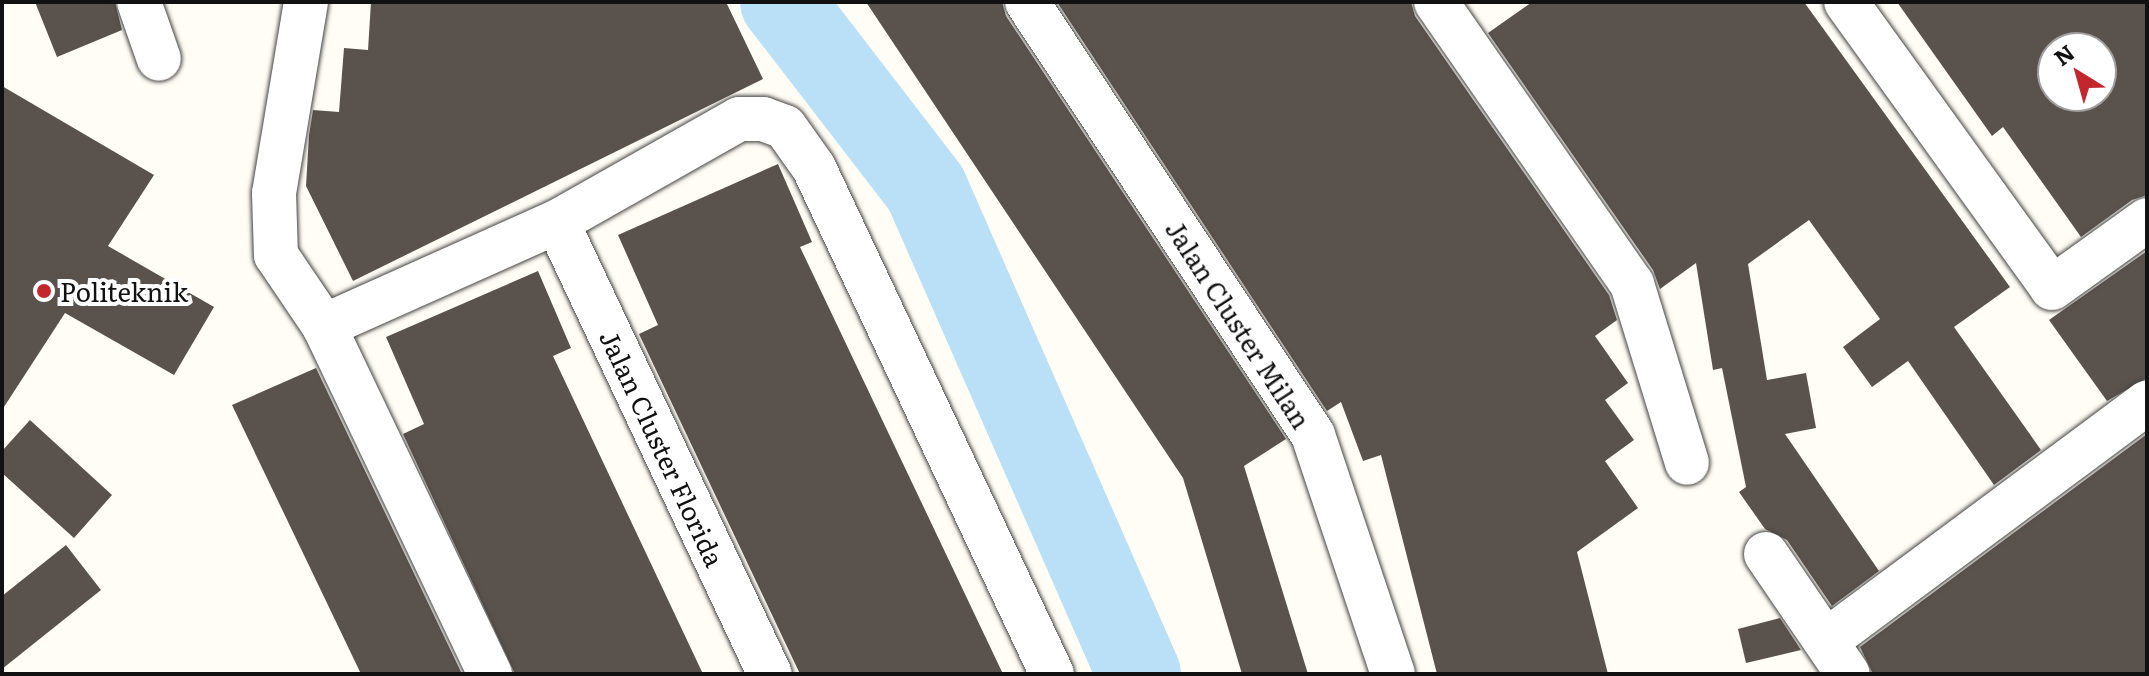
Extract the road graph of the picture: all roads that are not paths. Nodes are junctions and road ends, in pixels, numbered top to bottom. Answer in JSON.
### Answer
{"nodes":[{"id":1,"x":139,"y":2,"type":"edge"},
{"id":2,"x":306,"y":2,"type":"edge"},
{"id":3,"x":1027,"y":2,"type":"edge"},
{"id":4,"x":1436,"y":2,"type":"edge"},
{"id":5,"x":1862,"y":7,"type":"edge"},
{"id":6,"x":159,"y":59,"type":"dead end"},
{"id":7,"x":2147,"y":220,"type":"edge"},
{"id":8,"x":557,"y":222,"type":"junction"},
{"id":9,"x":324,"y":326,"type":"junction"},
{"id":10,"x":2147,"y":403,"type":"edge"},
{"id":11,"x":1687,"y":463,"type":"dead end"},
{"id":12,"x":1766,"y":554,"type":"dead end"},
{"id":13,"x":1837,"y":657,"type":"edge"},
{"id":14,"x":490,"y":674,"type":"edge"},
{"id":15,"x":770,"y":674,"type":"edge"},
{"id":16,"x":1052,"y":674,"type":"edge"},
{"id":17,"x":1393,"y":674,"type":"edge"}],
"edges":[{"from":1,"to":6,"type":"street"},
{"from":2,"to":9,"type":"street"},
{"from":3,"to":17,"type":"street","name":"Jalan Cluster Milan"},
{"from":4,"to":11,"type":"street"},
{"from":5,"to":7,"type":"street"},
{"from":8,"to":9,"type":"street"},
{"from":8,"to":15,"type":"street","name":"Jalan Cluster Florida"},
{"from":8,"to":16,"type":"street"},
{"from":9,"to":14,"type":"street"},
{"from":10,"to":13,"type":"street"},
{"from":12,"to":13,"type":"street"}]}
